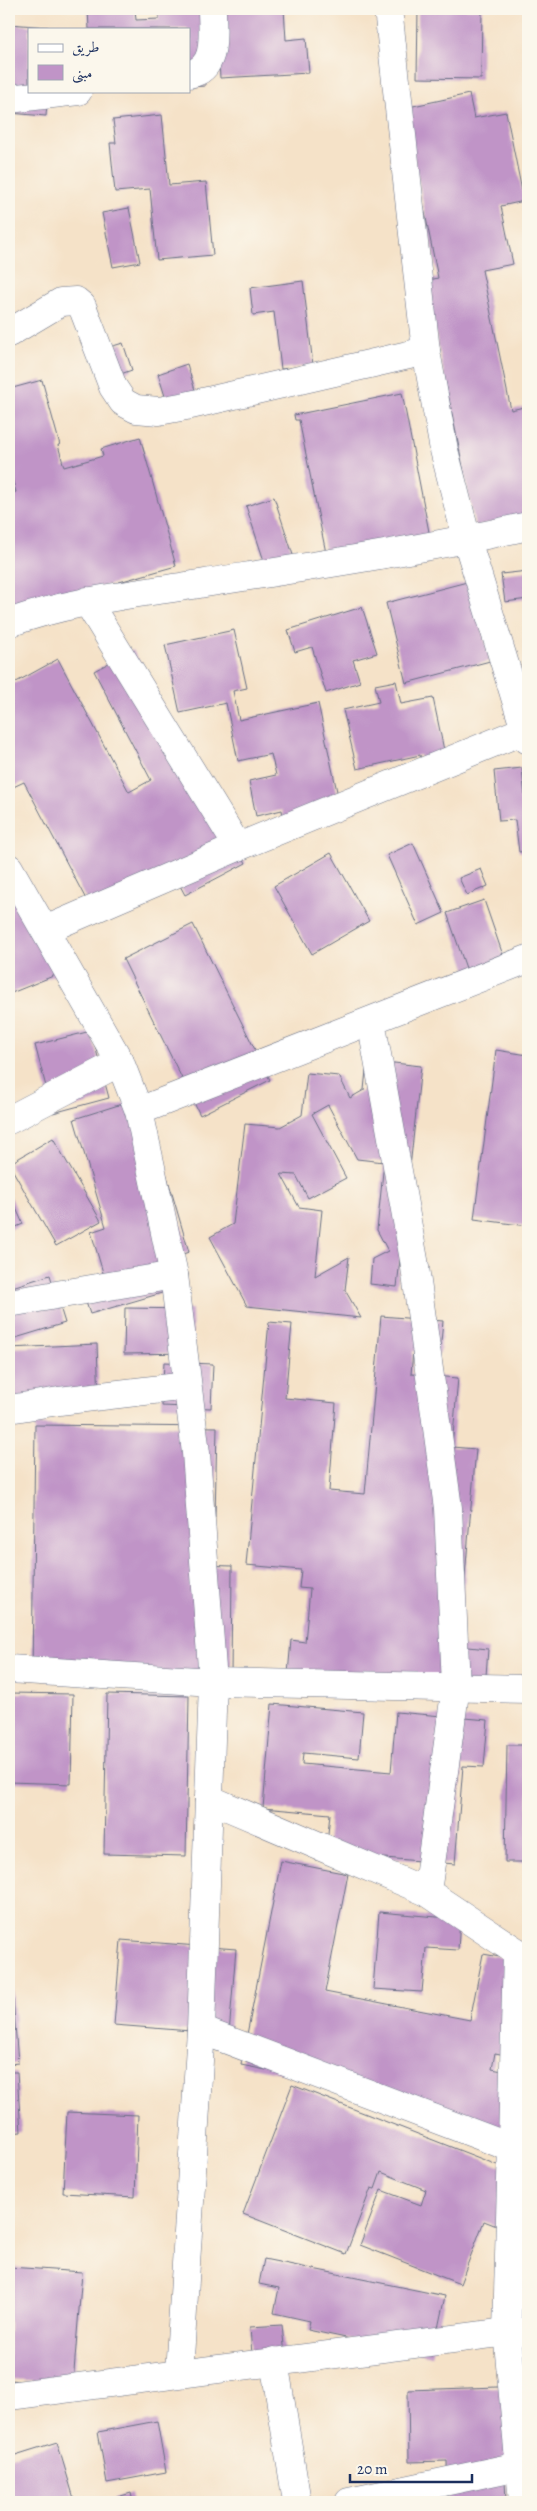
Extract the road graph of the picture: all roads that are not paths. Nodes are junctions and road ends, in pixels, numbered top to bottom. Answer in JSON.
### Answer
{"nodes":[{"id":1,"x":212,"y":9,"type":"edge"},
{"id":2,"x":388,"y":9,"type":"edge"},
{"id":3,"x":190,"y":74,"type":"edge"},
{"id":4,"x":69,"y":92,"type":"edge"},
{"id":5,"x":9,"y":99,"type":"edge"},
{"id":6,"x":9,"y":333,"type":"edge"},
{"id":7,"x":426,"y":351,"type":"junction"},
{"id":8,"x":528,"y":526,"type":"edge"},
{"id":9,"x":467,"y":540,"type":"junction"},
{"id":10,"x":87,"y":601,"type":"junction"},
{"id":11,"x":9,"y":623,"type":"edge"},
{"id":12,"x":526,"y":735,"type":"edge"},
{"id":13,"x":238,"y":846,"type":"junction"},
{"id":14,"x":9,"y":868,"type":"edge"},
{"id":15,"x":45,"y":930,"type":"junction"},
{"id":16,"x":528,"y":959,"type":"edge"},
{"id":17,"x":371,"y":1021,"type":"junction"},
{"id":18,"x":120,"y":1062,"type":"junction"},
{"id":19,"x":139,"y":1111,"type":"junction"},
{"id":20,"x":9,"y":1120,"type":"edge"},
{"id":21,"x":174,"y":1275,"type":"junction"},
{"id":22,"x":9,"y":1303,"type":"edge"},
{"id":23,"x":187,"y":1386,"type":"junction"},
{"id":24,"x":9,"y":1409,"type":"edge"},
{"id":25,"x":9,"y":1669,"type":"edge"},
{"id":26,"x":213,"y":1682,"type":"junction"},
{"id":27,"x":456,"y":1686,"type":"junction"},
{"id":28,"x":528,"y":1689,"type":"edge"},
{"id":29,"x":209,"y":1799,"type":"junction"},
{"id":30,"x":427,"y":1892,"type":"junction"},
{"id":31,"x":523,"y":1954,"type":"edge"},
{"id":32,"x":200,"y":2030,"type":"junction"},
{"id":33,"x":512,"y":2148,"type":"junction"},
{"id":34,"x":518,"y":2331,"type":"edge"},
{"id":35,"x":274,"y":2361,"type":"junction"},
{"id":36,"x":179,"y":2373,"type":"junction"},
{"id":37,"x":9,"y":2396,"type":"edge"},
{"id":38,"x":520,"y":2466,"type":"junction"},
{"id":39,"x":297,"y":2502,"type":"edge"},
{"id":40,"x":349,"y":2502,"type":"edge"},
{"id":41,"x":523,"y":2502,"type":"edge"}],
"edges":[{"from":1,"to":3,"type":"street"},
{"from":2,"to":7,"type":"street"},
{"from":4,"to":5,"type":"street"},
{"from":6,"to":7,"type":"street"},
{"from":7,"to":9,"type":"street"},
{"from":8,"to":9,"type":"street"},
{"from":9,"to":10,"type":"street"},
{"from":9,"to":12,"type":"street"},
{"from":10,"to":11,"type":"street"},
{"from":10,"to":13,"type":"street"},
{"from":12,"to":13,"type":"street"},
{"from":13,"to":15,"type":"street"},
{"from":14,"to":15,"type":"street"},
{"from":15,"to":18,"type":"street"},
{"from":16,"to":17,"type":"street"},
{"from":17,"to":19,"type":"street"},
{"from":17,"to":27,"type":"street"},
{"from":18,"to":19,"type":"street"},
{"from":18,"to":20,"type":"street"},
{"from":19,"to":21,"type":"street"},
{"from":21,"to":22,"type":"street"},
{"from":21,"to":23,"type":"street"},
{"from":23,"to":24,"type":"street"},
{"from":23,"to":26,"type":"street"},
{"from":25,"to":26,"type":"street"},
{"from":26,"to":27,"type":"street"},
{"from":26,"to":29,"type":"street"},
{"from":27,"to":28,"type":"street"},
{"from":27,"to":30,"type":"street"},
{"from":29,"to":30,"type":"street"},
{"from":29,"to":32,"type":"street"},
{"from":30,"to":31,"type":"street"},
{"from":31,"to":33,"type":"street"},
{"from":32,"to":33,"type":"street"},
{"from":32,"to":36,"type":"street"},
{"from":33,"to":34,"type":"street"},
{"from":34,"to":35,"type":"street"},
{"from":34,"to":38,"type":"street"},
{"from":35,"to":36,"type":"street"},
{"from":35,"to":39,"type":"street"},
{"from":36,"to":37,"type":"street"},
{"from":38,"to":40,"type":"street"},
{"from":38,"to":41,"type":"street"}]}
